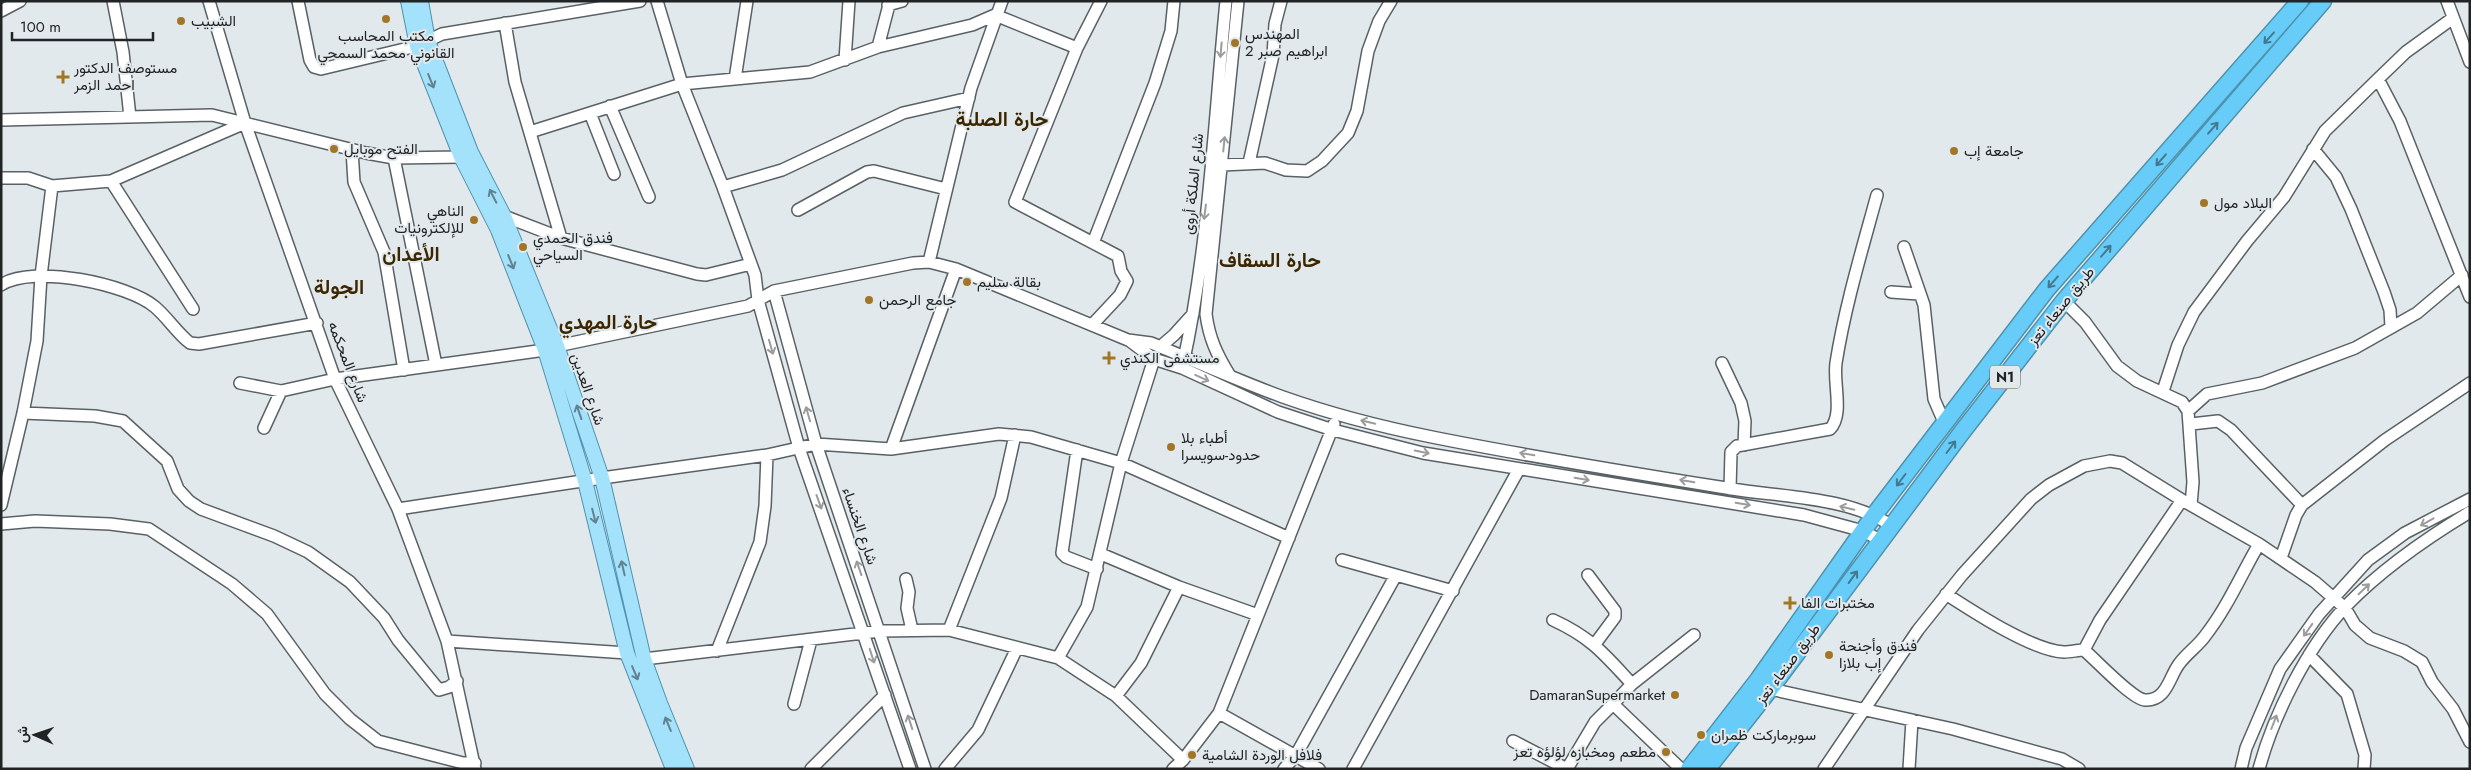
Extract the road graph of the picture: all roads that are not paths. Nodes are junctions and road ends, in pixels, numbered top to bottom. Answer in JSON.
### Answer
{"nodes":[{"id":1,"x":20,"y":1,"type":"edge"},
{"id":2,"x":113,"y":1,"type":"edge"},
{"id":3,"x":209,"y":1,"type":"edge"},
{"id":4,"x":298,"y":1,"type":"edge"},
{"id":5,"x":408,"y":1,"type":"edge"},
{"id":6,"x":420,"y":1,"type":"edge"},
{"id":7,"x":640,"y":1,"type":"edge"},
{"id":8,"x":657,"y":1,"type":"edge"},
{"id":9,"x":747,"y":1,"type":"edge"},
{"id":10,"x":849,"y":1,"type":"edge"},
{"id":11,"x":902,"y":1,"type":"edge"},
{"id":12,"x":1002,"y":1,"type":"edge"},
{"id":13,"x":1101,"y":1,"type":"edge"},
{"id":14,"x":1174,"y":1,"type":"edge"},
{"id":15,"x":1226,"y":1,"type":"edge"},
{"id":16,"x":1238,"y":1,"type":"edge"},
{"id":17,"x":1281,"y":1,"type":"edge"},
{"id":18,"x":1391,"y":1,"type":"edge"},
{"id":19,"x":2300,"y":1,"type":"edge"},
{"id":20,"x":2323,"y":1,"type":"edge"},
{"id":21,"x":2447,"y":1,"type":"edge"},
{"id":22,"x":889,"y":3,"type":"edge"},
{"id":23,"x":1,"y":11,"type":"edge"},
{"id":24,"x":995,"y":15,"type":"junction"},
{"id":25,"x":2453,"y":18,"type":"junction"},
{"id":26,"x":505,"y":23,"type":"junction"},
{"id":27,"x":423,"y":43,"type":"junction"},
{"id":28,"x":878,"y":47,"type":"junction"},
{"id":29,"x":1077,"y":48,"type":"junction"},
{"id":30,"x":845,"y":60,"type":"junction"},
{"id":31,"x":2470,"y":62,"type":"edge"},
{"id":32,"x":735,"y":79,"type":"junction"},
{"id":33,"x":2378,"y":79,"type":"junction"},
{"id":34,"x":682,"y":84,"type":"junction"},
{"id":35,"x":969,"y":98,"type":"junction"},
{"id":36,"x":610,"y":106,"type":"junction"},
{"id":37,"x":590,"y":113,"type":"junction"},
{"id":38,"x":130,"y":117,"type":"junction"},
{"id":39,"x":1,"y":120,"type":"edge"},
{"id":40,"x":245,"y":123,"type":"junction"},
{"id":41,"x":530,"y":132,"type":"junction"},
{"id":42,"x":2313,"y":149,"type":"junction"},
{"id":43,"x":352,"y":150,"type":"junction"},
{"id":44,"x":466,"y":154,"type":"junction"},
{"id":45,"x":394,"y":158,"type":"junction"},
{"id":46,"x":1249,"y":163,"type":"junction"},
{"id":47,"x":1222,"y":165,"type":"junction"},
{"id":48,"x":614,"y":174,"type":"dead end"},
{"id":49,"x":1,"y":178,"type":"edge"},
{"id":50,"x":111,"y":181,"type":"junction"},
{"id":51,"x":52,"y":186,"type":"junction"},
{"id":52,"x":723,"y":187,"type":"junction"},
{"id":53,"x":946,"y":189,"type":"junction"},
{"id":54,"x":1877,"y":195,"type":"dead end"},
{"id":55,"x":649,"y":197,"type":"dead end"},
{"id":56,"x":798,"y":210,"type":"dead end"},
{"id":57,"x":504,"y":216,"type":"junction"},
{"id":58,"x":561,"y":238,"type":"junction"},
{"id":59,"x":1093,"y":243,"type":"junction"},
{"id":60,"x":1904,"y":247,"type":"dead end"},
{"id":61,"x":929,"y":262,"type":"junction"},
{"id":62,"x":753,"y":269,"type":"junction"},
{"id":63,"x":956,"y":269,"type":"junction"},
{"id":64,"x":2462,"y":275,"type":"junction"},
{"id":65,"x":41,"y":276,"type":"junction"},
{"id":66,"x":1,"y":284,"type":"edge"},
{"id":67,"x":774,"y":291,"type":"junction"},
{"id":68,"x":1891,"y":292,"type":"dead end"},
{"id":69,"x":1919,"y":294,"type":"junction"},
{"id":70,"x":2470,"y":298,"type":"edge"},
{"id":71,"x":758,"y":300,"type":"junction"},
{"id":72,"x":2064,"y":301,"type":"junction"},
{"id":73,"x":194,"y":309,"type":"dead end"},
{"id":74,"x":1200,"y":313,"type":"junction"},
{"id":75,"x":317,"y":323,"type":"junction"},
{"id":76,"x":1092,"y":325,"type":"junction"},
{"id":77,"x":2391,"y":327,"type":"junction"},
{"id":78,"x":1128,"y":340,"type":"junction"},
{"id":79,"x":1160,"y":347,"type":"junction"},
{"id":80,"x":551,"y":348,"type":"junction"},
{"id":81,"x":1154,"y":359,"type":"junction"},
{"id":82,"x":1183,"y":363,"type":"junction"},
{"id":83,"x":1722,"y":363,"type":"dead end"},
{"id":84,"x":436,"y":365,"type":"junction"},
{"id":85,"x":404,"y":370,"type":"junction"},
{"id":86,"x":1230,"y":376,"type":"junction"},
{"id":87,"x":335,"y":379,"type":"junction"},
{"id":88,"x":240,"y":383,"type":"dead end"},
{"id":89,"x":2470,"y":383,"type":"edge"},
{"id":90,"x":281,"y":391,"type":"junction"},
{"id":91,"x":2163,"y":391,"type":"junction"},
{"id":92,"x":2188,"y":411,"type":"junction"},
{"id":93,"x":24,"y":413,"type":"junction"},
{"id":94,"x":1337,"y":415,"type":"junction"},
{"id":95,"x":1944,"y":422,"type":"junction"},
{"id":96,"x":2190,"y":424,"type":"junction"},
{"id":97,"x":264,"y":428,"type":"dead end"},
{"id":98,"x":1333,"y":430,"type":"junction"},
{"id":99,"x":1015,"y":435,"type":"junction"},
{"id":100,"x":816,"y":444,"type":"junction"},
{"id":101,"x":1744,"y":445,"type":"junction"},
{"id":102,"x":799,"y":448,"type":"junction"},
{"id":103,"x":891,"y":449,"type":"junction"},
{"id":104,"x":1077,"y":450,"type":"junction"},
{"id":105,"x":767,"y":455,"type":"junction"},
{"id":106,"x":1122,"y":463,"type":"junction"},
{"id":107,"x":1519,"y":469,"type":"junction"},
{"id":108,"x":602,"y":478,"type":"junction"},
{"id":109,"x":585,"y":481,"type":"junction"},
{"id":110,"x":1730,"y":489,"type":"junction"},
{"id":111,"x":2470,"y":499,"type":"edge"},
{"id":112,"x":2187,"y":502,"type":"junction"},
{"id":113,"x":1,"y":505,"type":"edge"},
{"id":114,"x":2302,"y":505,"type":"junction"},
{"id":115,"x":398,"y":509,"type":"junction"},
{"id":116,"x":2470,"y":512,"type":"edge"},
{"id":117,"x":1875,"y":514,"type":"junction"},
{"id":118,"x":1,"y":524,"type":"edge"},
{"id":119,"x":1892,"y":526,"type":"junction"},
{"id":120,"x":1863,"y":531,"type":"junction"},
{"id":121,"x":1289,"y":538,"type":"junction"},
{"id":122,"x":1880,"y":540,"type":"junction"},
{"id":123,"x":2259,"y":544,"type":"junction"},
{"id":124,"x":1101,"y":554,"type":"junction"},
{"id":125,"x":2281,"y":558,"type":"junction"},
{"id":126,"x":1342,"y":560,"type":"dead end"},
{"id":127,"x":1097,"y":569,"type":"junction"},
{"id":128,"x":1588,"y":574,"type":"dead end"},
{"id":129,"x":1396,"y":576,"type":"junction"},
{"id":130,"x":906,"y":579,"type":"dead end"},
{"id":131,"x":1179,"y":587,"type":"junction"},
{"id":132,"x":1452,"y":591,"type":"junction"},
{"id":133,"x":1946,"y":594,"type":"junction"},
{"id":134,"x":2334,"y":598,"type":"junction"},
{"id":135,"x":2345,"y":608,"type":"junction"},
{"id":136,"x":1258,"y":615,"type":"junction"},
{"id":137,"x":1553,"y":620,"type":"dead end"},
{"id":138,"x":912,"y":630,"type":"junction"},
{"id":139,"x":950,"y":630,"type":"junction"},
{"id":140,"x":880,"y":631,"type":"junction"},
{"id":141,"x":865,"y":633,"type":"junction"},
{"id":142,"x":1694,"y":635,"type":"dead end"},
{"id":143,"x":811,"y":640,"type":"junction"},
{"id":144,"x":447,"y":641,"type":"junction"},
{"id":145,"x":1595,"y":644,"type":"junction"},
{"id":146,"x":1017,"y":648,"type":"junction"},
{"id":147,"x":2084,"y":650,"type":"junction"},
{"id":148,"x":717,"y":652,"type":"junction"},
{"id":149,"x":627,"y":654,"type":"junction"},
{"id":150,"x":2310,"y":656,"type":"junction"},
{"id":151,"x":644,"y":658,"type":"junction"},
{"id":152,"x":1058,"y":658,"type":"junction"},
{"id":153,"x":457,"y":681,"type":"junction"},
{"id":154,"x":1632,"y":684,"type":"junction"},
{"id":155,"x":1770,"y":689,"type":"junction"},
{"id":156,"x":885,"y":695,"type":"junction"},
{"id":157,"x":1116,"y":696,"type":"junction"},
{"id":158,"x":794,"y":704,"type":"dead end"},
{"id":159,"x":1613,"y":704,"type":"junction"},
{"id":160,"x":1862,"y":711,"type":"junction"},
{"id":161,"x":1219,"y":713,"type":"junction"},
{"id":162,"x":1912,"y":720,"type":"junction"},
{"id":163,"x":1513,"y":741,"type":"dead end"},
{"id":164,"x":2470,"y":742,"type":"edge"},
{"id":165,"x":1296,"y":755,"type":"junction"},
{"id":166,"x":1183,"y":760,"type":"junction"},
{"id":167,"x":475,"y":766,"type":"edge"},
{"id":168,"x":673,"y":769,"type":"edge"},
{"id":169,"x":687,"y":769,"type":"edge"},
{"id":170,"x":811,"y":769,"type":"edge"},
{"id":171,"x":910,"y":769,"type":"edge"},
{"id":172,"x":925,"y":769,"type":"edge"},
{"id":173,"x":945,"y":769,"type":"edge"},
{"id":174,"x":1173,"y":769,"type":"edge"},
{"id":175,"x":1284,"y":769,"type":"edge"},
{"id":176,"x":1319,"y":769,"type":"edge"},
{"id":177,"x":1353,"y":769,"type":"edge"},
{"id":178,"x":1567,"y":769,"type":"edge"},
{"id":179,"x":1681,"y":769,"type":"edge"},
{"id":180,"x":1689,"y":769,"type":"edge"},
{"id":181,"x":1707,"y":769,"type":"edge"},
{"id":182,"x":1824,"y":769,"type":"edge"},
{"id":183,"x":1910,"y":769,"type":"edge"},
{"id":184,"x":2079,"y":769,"type":"edge"},
{"id":185,"x":2241,"y":769,"type":"edge"},
{"id":186,"x":2259,"y":769,"type":"edge"},
{"id":187,"x":2364,"y":769,"type":"edge"}],
"edges":[{"from":1,"to":23,"type":"street"},
{"from":2,"to":38,"type":"street"},
{"from":3,"to":40,"type":"street","name":"شارع المحكمه"},
{"from":4,"to":27,"type":"street"},
{"from":5,"to":27,"type":"main road","name":"شارع العدين"},
{"from":6,"to":27,"type":"main road","name":"شارع العدين"},
{"from":7,"to":26,"type":"street"},
{"from":8,"to":34,"type":"street","name":"شارع الخنساء"},
{"from":9,"to":32,"type":"street"},
{"from":10,"to":30,"type":"street"},
{"from":11,"to":22,"type":"street"},
{"from":12,"to":24,"type":"street"},
{"from":13,"to":29,"type":"street"},
{"from":14,"to":59,"type":"street"},
{"from":15,"to":74,"type":"street","name":"شارع الملكة أروى","one_way":true},
{"from":47,"to":16,"type":"street","name":"شارع الملكة أروى","one_way":true},
{"from":17,"to":46,"type":"street"},
{"from":18,"to":46,"type":"street"},
{"from":19,"to":95,"type":"highway","name":"طريق صنعاء تعز","number":"N1","one_way":true},
{"from":72,"to":20,"type":"highway","name":"طريق صنعاء تعز","number":"N1","one_way":true},
{"from":21,"to":25,"type":"street"},
{"from":22,"to":28,"type":"street"},
{"from":24,"to":28,"type":"street"},
{"from":24,"to":29,"type":"street"},
{"from":24,"to":35,"type":"street"},
{"from":25,"to":31,"type":"street"},
{"from":25,"to":33,"type":"street"},
{"from":26,"to":27,"type":"street"},
{"from":26,"to":41,"type":"street"},
{"from":27,"to":44,"type":"main road","name":"شارع العدين"},
{"from":28,"to":30,"type":"street"},
{"from":29,"to":59,"type":"street"},
{"from":30,"to":32,"type":"street"},
{"from":32,"to":34,"type":"street"},
{"from":33,"to":42,"type":"street"},
{"from":33,"to":64,"type":"street"},
{"from":34,"to":36,"type":"street"},
{"from":34,"to":52,"type":"street","name":"شارع الخنساء"},
{"from":35,"to":52,"type":"street"},
{"from":35,"to":53,"type":"street"},
{"from":36,"to":37,"type":"street"},
{"from":36,"to":55,"type":"street"},
{"from":37,"to":41,"type":"street"},
{"from":37,"to":48,"type":"street"},
{"from":38,"to":39,"type":"street"},
{"from":38,"to":40,"type":"street"},
{"from":40,"to":43,"type":"street"},
{"from":40,"to":50,"type":"street"},
{"from":40,"to":75,"type":"street","name":"شارع المحكمه"},
{"from":41,"to":58,"type":"street"},
{"from":42,"to":77,"type":"street"},
{"from":42,"to":91,"type":"street"},
{"from":43,"to":45,"type":"street"},
{"from":43,"to":85,"type":"street"},
{"from":44,"to":45,"type":"street"},
{"from":57,"to":44,"type":"main road","name":"شارع العدين","one_way":true},
{"from":44,"to":80,"type":"main road","name":"شارع العدين","one_way":true},
{"from":45,"to":84,"type":"street"},
{"from":46,"to":47,"type":"street"},
{"from":47,"to":74,"type":"street","name":"شارع الملكة أروى"},
{"from":49,"to":51,"type":"street"},
{"from":50,"to":51,"type":"street"},
{"from":50,"to":73,"type":"street"},
{"from":51,"to":65,"type":"street"},
{"from":52,"to":62,"type":"street","name":"شارع الخنساء"},
{"from":53,"to":56,"type":"street"},
{"from":53,"to":61,"type":"street"},
{"from":54,"to":101,"type":"street"},
{"from":57,"to":58,"type":"street"},
{"from":57,"to":80,"type":"main road","name":"شارع العدين"},
{"from":58,"to":62,"type":"street"},
{"from":59,"to":76,"type":"street"},
{"from":60,"to":69,"type":"street"},
{"from":61,"to":63,"type":"street"},
{"from":61,"to":67,"type":"street"},
{"from":62,"to":67,"type":"street"},
{"from":62,"to":71,"type":"street","name":"شارع الخنساء"},
{"from":63,"to":76,"type":"street"},
{"from":63,"to":103,"type":"street"},
{"from":64,"to":70,"type":"street"},
{"from":64,"to":77,"type":"street"},
{"from":65,"to":66,"type":"street"},
{"from":65,"to":75,"type":"street"},
{"from":65,"to":93,"type":"street"},
{"from":67,"to":71,"type":"street"},
{"from":100,"to":67,"type":"street","name":"شارع الخنساء","one_way":true},
{"from":68,"to":69,"type":"street"},
{"from":69,"to":95,"type":"street"},
{"from":71,"to":80,"type":"street"},
{"from":71,"to":102,"type":"street","name":"شارع الخنساء","one_way":true},
{"from":72,"to":91,"type":"street"},
{"from":119,"to":72,"type":"highway","name":"طريق صنعاء تعز","number":"N1","one_way":true},
{"from":74,"to":79,"type":"street"},
{"from":74,"to":82,"type":"street","name":"شارع الملكة أروى"},
{"from":74,"to":86,"type":"street"},
{"from":75,"to":87,"type":"street","name":"شارع المحكمه"},
{"from":76,"to":78,"type":"street"},
{"from":77,"to":92,"type":"street"},
{"from":78,"to":79,"type":"street"},
{"from":78,"to":81,"type":"street"},
{"from":79,"to":82,"type":"street"},
{"from":80,"to":84,"type":"street"},
{"from":108,"to":80,"type":"main road","name":"شارع العدين","one_way":true},
{"from":80,"to":109,"type":"main road","name":"شارع العدين"},
{"from":81,"to":82,"type":"street"},
{"from":81,"to":106,"type":"street"},
{"from":82,"to":86,"type":"street"},
{"from":82,"to":98,"type":"street","one_way":true},
{"from":83,"to":101,"type":"street"},
{"from":84,"to":85,"type":"street"},
{"from":85,"to":87,"type":"street"},
{"from":86,"to":94,"type":"street"},
{"from":87,"to":90,"type":"street"},
{"from":87,"to":115,"type":"street","name":"شارع المحكمه"},
{"from":88,"to":90,"type":"street"},
{"from":89,"to":114,"type":"street"},
{"from":90,"to":97,"type":"street"},
{"from":91,"to":92,"type":"street"},
{"from":92,"to":96,"type":"street"},
{"from":93,"to":113,"type":"street"},
{"from":93,"to":153,"type":"street"},
{"from":94,"to":98,"type":"street"},
{"from":110,"to":94,"type":"street","one_way":true},
{"from":95,"to":117,"type":"highway","name":"طريق صنعاء تعز","number":"N1","one_way":true},
{"from":96,"to":112,"type":"street"},
{"from":96,"to":114,"type":"street"},
{"from":98,"to":107,"type":"street","one_way":true},
{"from":98,"to":121,"type":"street"},
{"from":99,"to":103,"type":"street"},
{"from":99,"to":104,"type":"street"},
{"from":99,"to":139,"type":"street"},
{"from":100,"to":102,"type":"street"},
{"from":100,"to":103,"type":"street"},
{"from":140,"to":100,"type":"street","name":"شارع الخنساء","one_way":true},
{"from":101,"to":110,"type":"street"},
{"from":102,"to":105,"type":"street"},
{"from":102,"to":141,"type":"street","name":"شارع الخنساء","one_way":true},
{"from":104,"to":106,"type":"street"},
{"from":104,"to":127,"type":"street"},
{"from":105,"to":108,"type":"street"},
{"from":105,"to":148,"type":"street"},
{"from":106,"to":121,"type":"street"},
{"from":106,"to":124,"type":"street"},
{"from":107,"to":120,"type":"street","one_way":true},
{"from":107,"to":132,"type":"street"},
{"from":108,"to":109,"type":"street"},
{"from":151,"to":108,"type":"main road","name":"شارع العدين","one_way":true},
{"from":109,"to":115,"type":"street"},
{"from":109,"to":149,"type":"main road","name":"شارع العدين","one_way":true},
{"from":117,"to":110,"type":"street","one_way":true},
{"from":111,"to":134,"type":"street","one_way":true},
{"from":112,"to":123,"type":"street"},
{"from":112,"to":133,"type":"street"},
{"from":112,"to":147,"type":"street"},
{"from":114,"to":125,"type":"street"},
{"from":115,"to":144,"type":"street","name":"شارع المحكمه"},
{"from":135,"to":116,"type":"street","one_way":true},
{"from":117,"to":119,"type":"street"},
{"from":117,"to":120,"type":"highway","name":"طريق صنعاء تعز","number":"N1"},
{"from":118,"to":167,"type":"street"},
{"from":119,"to":122,"type":"highway","name":"طريق صنعاء تعز","number":"N1"},
{"from":120,"to":122,"type":"street"},
{"from":120,"to":180,"type":"highway","name":"طريق صنعاء تعز","number":"N1"},
{"from":121,"to":136,"type":"street"},
{"from":155,"to":122,"type":"highway","name":"طريق صنعاء تعز","number":"N1","one_way":true},
{"from":123,"to":125,"type":"street"},
{"from":123,"to":147,"type":"street"},
{"from":124,"to":127,"type":"street"},
{"from":124,"to":131,"type":"street"},
{"from":125,"to":134,"type":"street"},
{"from":126,"to":129,"type":"street"},
{"from":127,"to":152,"type":"street"},
{"from":128,"to":145,"type":"street"},
{"from":129,"to":132,"type":"street"},
{"from":129,"to":165,"type":"street"},
{"from":130,"to":138,"type":"street"},
{"from":131,"to":136,"type":"street"},
{"from":131,"to":157,"type":"street"},
{"from":132,"to":177,"type":"street"},
{"from":133,"to":147,"type":"street"},
{"from":133,"to":160,"type":"street"},
{"from":134,"to":135,"type":"street"},
{"from":134,"to":185,"type":"street","one_way":true},
{"from":135,"to":150,"type":"street"},
{"from":135,"to":164,"type":"street"},
{"from":136,"to":161,"type":"street"},
{"from":137,"to":145,"type":"street"},
{"from":138,"to":139,"type":"street"},
{"from":138,"to":140,"type":"street"},
{"from":139,"to":146,"type":"street"},
{"from":140,"to":141,"type":"street"},
{"from":172,"to":140,"type":"street","name":"شارع الخنساء","one_way":true},
{"from":141,"to":143,"type":"street"},
{"from":141,"to":156,"type":"street","name":"شارع الخنساء","one_way":true},
{"from":142,"to":154,"type":"street"},
{"from":143,"to":148,"type":"street"},
{"from":143,"to":158,"type":"street"},
{"from":144,"to":149,"type":"street"},
{"from":144,"to":153,"type":"street","name":"شارع المحكمه"},
{"from":145,"to":154,"type":"street"},
{"from":146,"to":152,"type":"street"},
{"from":146,"to":173,"type":"street"},
{"from":148,"to":151,"type":"street"},
{"from":149,"to":168,"type":"main road","name":"شارع العدين","one_way":true},
{"from":186,"to":150,"type":"street","one_way":true},
{"from":150,"to":187,"type":"street"},
{"from":169,"to":151,"type":"main road","name":"شارع العدين","one_way":true},
{"from":152,"to":157,"type":"street"},
{"from":153,"to":167,"type":"street","name":"شارع المحكمه"},
{"from":154,"to":159,"type":"street"},
{"from":155,"to":160,"type":"street"},
{"from":155,"to":181,"type":"highway","name":"طريق صنعاء تعز","number":"N1"},
{"from":156,"to":170,"type":"street"},
{"from":156,"to":171,"type":"street","name":"شارع الخنساء"},
{"from":157,"to":166,"type":"street"},
{"from":159,"to":178,"type":"street"},
{"from":159,"to":179,"type":"street"},
{"from":160,"to":162,"type":"street"},
{"from":160,"to":182,"type":"street"},
{"from":161,"to":165,"type":"street"},
{"from":161,"to":166,"type":"street"},
{"from":162,"to":183,"type":"street"},
{"from":162,"to":184,"type":"street"},
{"from":163,"to":178,"type":"street"},
{"from":165,"to":175,"type":"street"},
{"from":165,"to":176,"type":"street"},
{"from":166,"to":174,"type":"street"}]}
